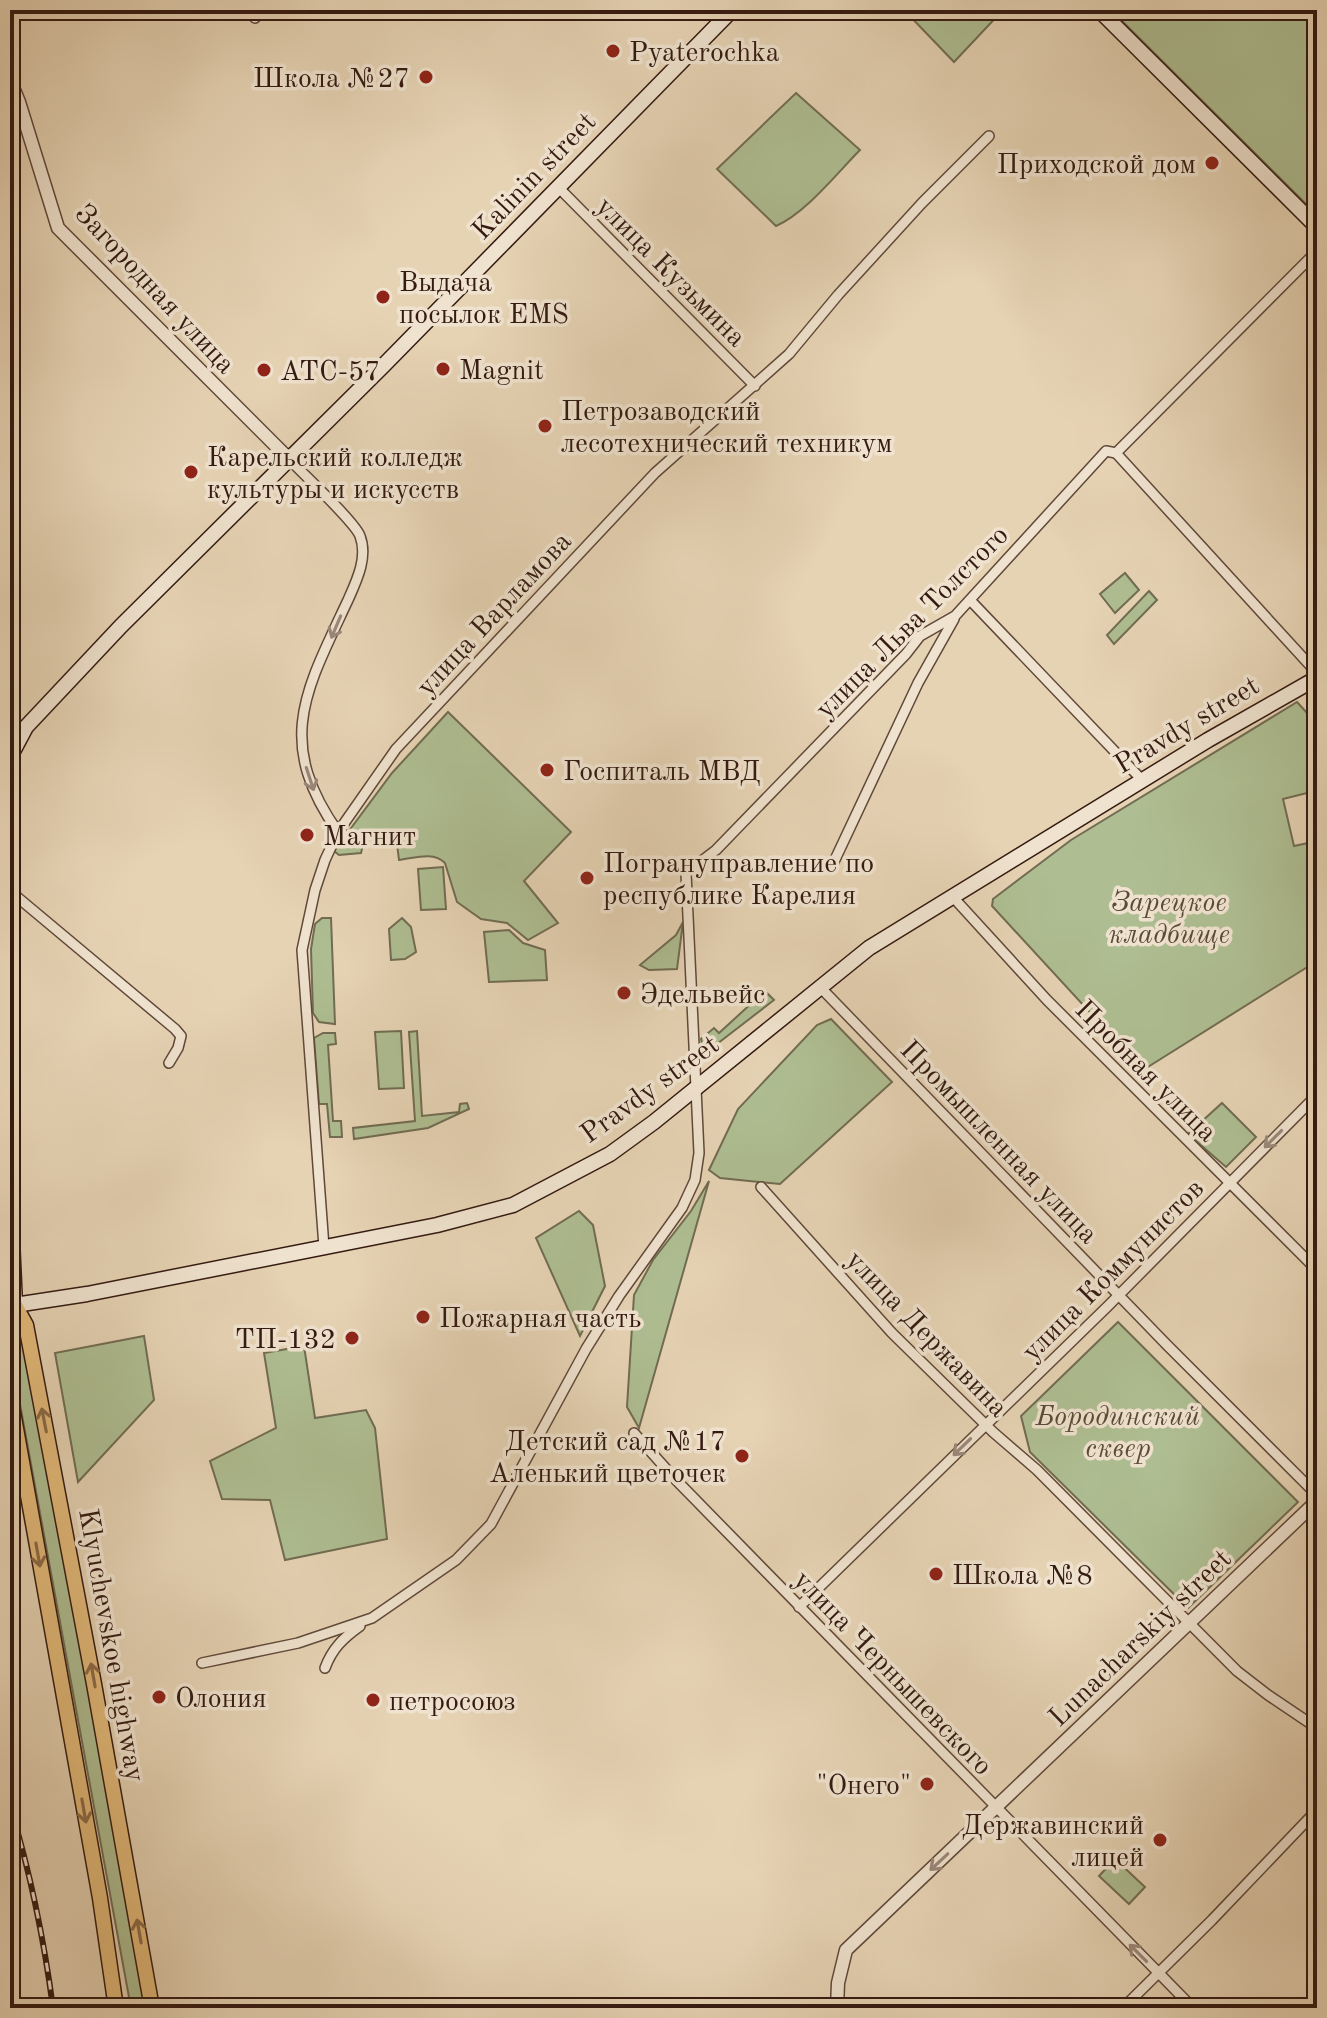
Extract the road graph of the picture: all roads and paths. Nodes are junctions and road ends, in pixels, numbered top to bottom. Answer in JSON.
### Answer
{"nodes":[{"id":1,"x":732,"y":10,"type":"edge"},
{"id":2,"x":1103,"y":11,"type":"edge"},
{"id":3,"x":10,"y":80,"type":"edge"},
{"id":4,"x":989,"y":136,"type":"dead end"},
{"id":5,"x":558,"y":187,"type":"junction"},
{"id":6,"x":1317,"y":227,"type":"edge"},
{"id":7,"x":1317,"y":251,"type":"edge"},
{"id":8,"x":755,"y":386,"type":"junction"},
{"id":9,"x":1116,"y":453,"type":"junction"},
{"id":10,"x":290,"y":460,"type":"junction"},
{"id":11,"x":970,"y":600,"type":"junction"},
{"id":12,"x":955,"y":616,"type":"junction"},
{"id":13,"x":1317,"y":676,"type":"edge"},
{"id":14,"x":10,"y":757,"type":"edge"},
{"id":15,"x":1143,"y":781,"type":"junction"},
{"id":16,"x":338,"y":832,"type":"junction"},
{"id":17,"x":832,"y":866,"type":"dead end"},
{"id":18,"x":10,"y":891,"type":"edge"},
{"id":19,"x":952,"y":896,"type":"junction"},
{"id":20,"x":820,"y":987,"type":"junction"},
{"id":21,"x":169,"y":1063,"type":"dead end"},
{"id":22,"x":697,"y":1089,"type":"junction"},
{"id":23,"x":1317,"y":1095,"type":"edge"},
{"id":24,"x":1228,"y":1183,"type":"junction"},
{"id":25,"x":761,"y":1187,"type":"dead end"},
{"id":26,"x":10,"y":1196,"type":"edge"},
{"id":27,"x":324,"y":1247,"type":"junction"},
{"id":28,"x":1317,"y":1270,"type":"edge"},
{"id":29,"x":1119,"y":1295,"type":"junction"},
{"id":30,"x":11,"y":1308,"type":"edge"},
{"id":31,"x":10,"y":1395,"type":"edge"},
{"id":32,"x":985,"y":1425,"type":"junction"},
{"id":33,"x":634,"y":1433,"type":"dead end"},
{"id":34,"x":1317,"y":1498,"type":"edge"},
{"id":35,"x":799,"y":1607,"type":"junction"},
{"id":36,"x":372,"y":1618,"type":"junction"},
{"id":37,"x":1188,"y":1621,"type":"junction"},
{"id":38,"x":202,"y":1663,"type":"dead end"},
{"id":39,"x":325,"y":1668,"type":"dead end"},
{"id":40,"x":1317,"y":1728,"type":"edge"},
{"id":41,"x":996,"y":1809,"type":"junction"},
{"id":42,"x":1317,"y":1810,"type":"edge"},
{"id":43,"x":1158,"y":1974,"type":"junction"},
{"id":44,"x":116,"y":2008,"type":"edge"},
{"id":45,"x":152,"y":2008,"type":"edge"},
{"id":46,"x":837,"y":2008,"type":"edge"},
{"id":47,"x":1123,"y":2008,"type":"edge"},
{"id":48,"x":1193,"y":2008,"type":"edge"}],
"edges":[{"from":1,"to":5,"type":"main road","name":"Kalinin street"},
{"from":2,"to":6,"type":"main road"},
{"from":3,"to":10,"type":"street","name":"Загородная улица"},
{"from":4,"to":8,"type":"street","name":"улица Варламова"},
{"from":5,"to":8,"type":"street","name":"улица Кузьмина"},
{"from":5,"to":10,"type":"main road","name":"Kalinin street"},
{"from":7,"to":9,"type":"street","name":"улица Льва Толстого"},
{"from":8,"to":16,"type":"street","name":"улица Варламова"},
{"from":9,"to":11,"type":"street","name":"улица Льва Толстого"},
{"from":9,"to":13,"type":"street"},
{"from":10,"to":14,"type":"main road","name":"Kalinin street"},
{"from":10,"to":16,"type":"street","one_way":true},
{"from":11,"to":12,"type":"street","name":"улица Льва Толстого"},
{"from":11,"to":15,"type":"street"},
{"from":12,"to":17,"type":"street"},
{"from":12,"to":22,"type":"street","name":"улица Льва Толстого"},
{"from":13,"to":15,"type":"main road","name":"Pravdy street"},
{"from":15,"to":19,"type":"main road","name":"Pravdy street"},
{"from":16,"to":27,"type":"street","name":"улица Варламова"},
{"from":18,"to":21,"type":"street"},
{"from":19,"to":20,"type":"main road","name":"Pravdy street"},
{"from":19,"to":24,"type":"street","name":"Пробная улица"},
{"from":20,"to":22,"type":"main road","name":"Pravdy street"},
{"from":20,"to":29,"type":"street","name":"Промышленная улица"},
{"from":22,"to":27,"type":"main road","name":"Pravdy street"},
{"from":22,"to":36,"type":"street","name":"улица Льва Толстого"},
{"from":23,"to":24,"type":"street","name":"улица Коммунистов","one_way":true},
{"from":24,"to":28,"type":"street","name":"Пробная улица"},
{"from":24,"to":29,"type":"street","name":"улица Коммунистов"},
{"from":25,"to":32,"type":"street","name":"улица Державина"},
{"from":26,"to":30,"type":"main road"},
{"from":27,"to":30,"type":"main road","name":"Pravdy street"},
{"from":29,"to":32,"type":"street","name":"улица Коммунистов"},
{"from":29,"to":34,"type":"street","name":"Промышленная улица"},
{"from":45,"to":30,"type":"main road","name":"Klyuchevskoe highway","one_way":true},
{"from":31,"to":44,"type":"main road","name":"Klyuchevskoe highway","one_way":true},
{"from":32,"to":35,"type":"street","name":"улица Коммунистов","one_way":true},
{"from":32,"to":37,"type":"street","name":"улица Державина"},
{"from":33,"to":35,"type":"street","name":"улица Чернышевского"},
{"from":34,"to":37,"type":"street","name":"Lunacharskiy street"},
{"from":35,"to":41,"type":"street","name":"улица Чернышевского"},
{"from":36,"to":38,"type":"street"},
{"from":36,"to":39,"type":"street"},
{"from":37,"to":40,"type":"street","name":"улица Державина"},
{"from":37,"to":41,"type":"street","name":"Lunacharskiy street"},
{"from":43,"to":41,"type":"street","name":"улица Чернышевского","one_way":true},
{"from":41,"to":46,"type":"street","name":"Lunacharskiy street","one_way":true},
{"from":42,"to":43,"type":"street"},
{"from":43,"to":47,"type":"street"},
{"from":43,"to":48,"type":"street","name":"улица Чернышевского"}]}
